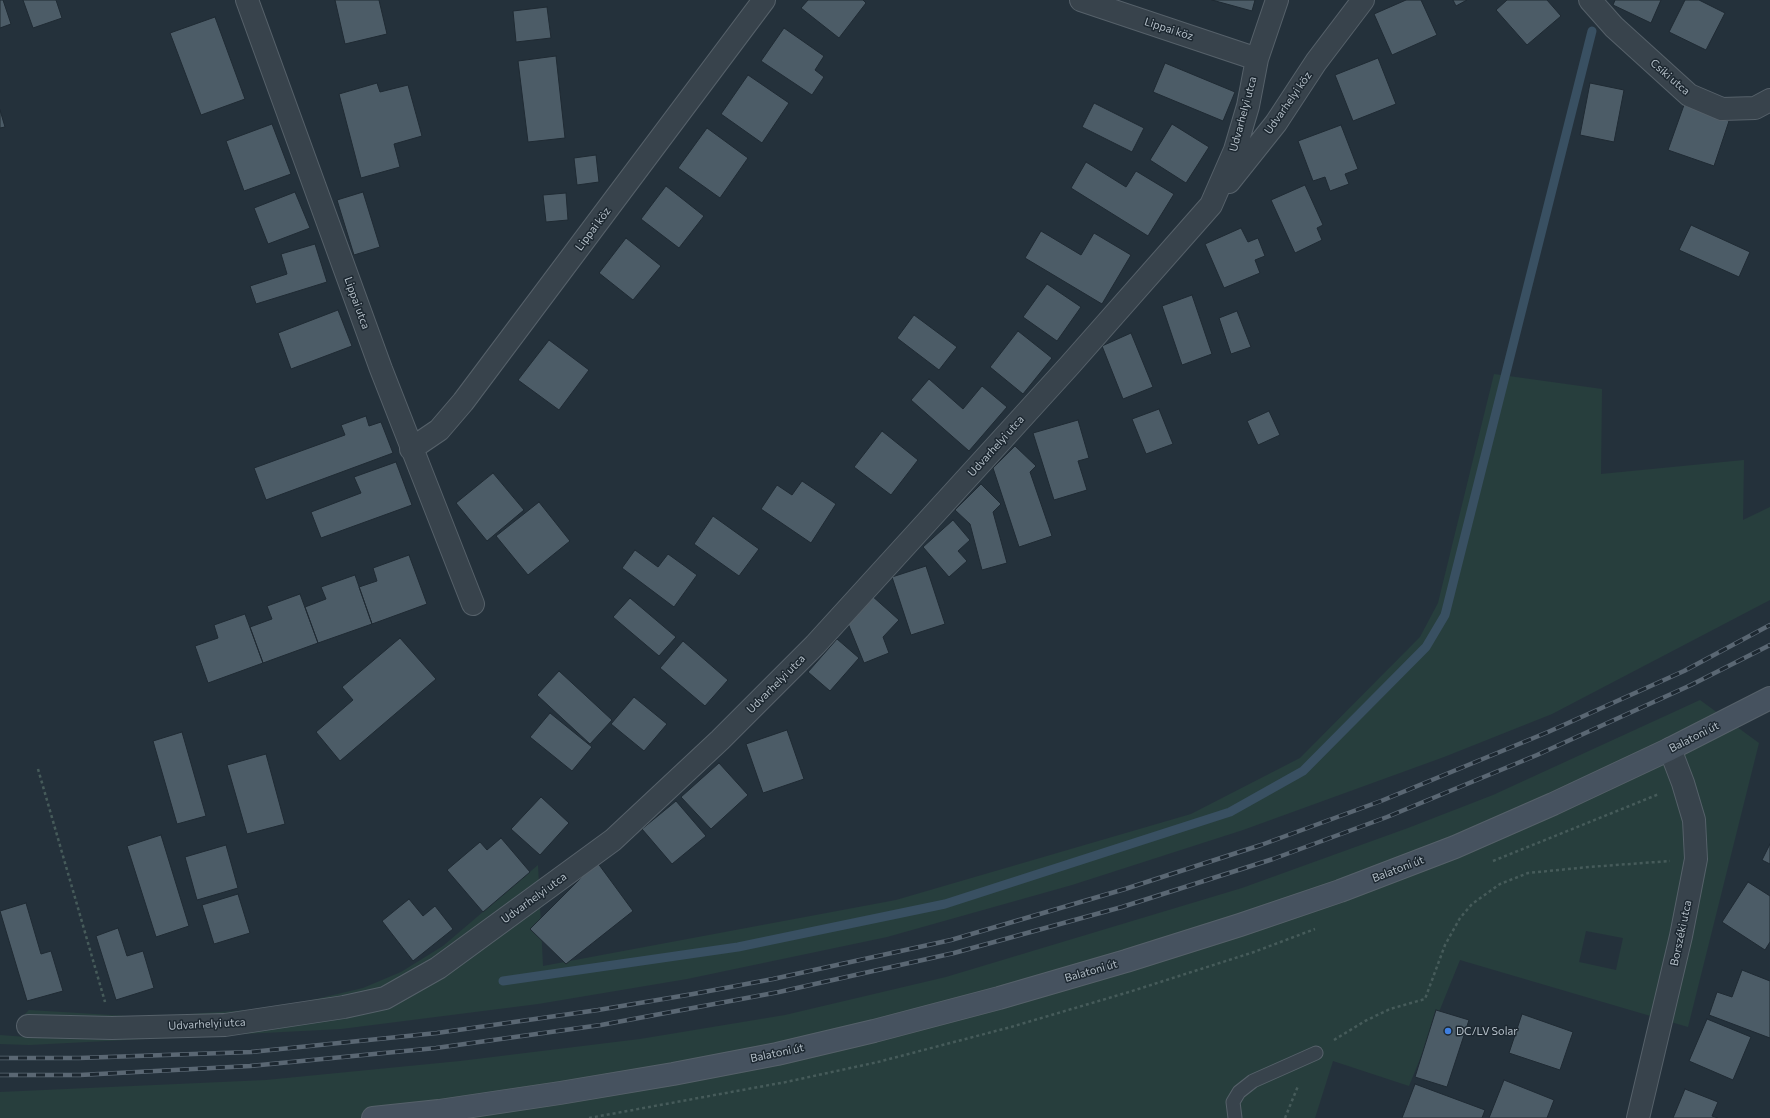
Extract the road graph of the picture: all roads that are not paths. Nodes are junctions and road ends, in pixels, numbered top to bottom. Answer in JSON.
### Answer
{"nodes":[{"id":1,"x":247,"y":0,"type":"edge"},
{"id":2,"x":764,"y":0,"type":"edge"},
{"id":3,"x":1081,"y":0,"type":"edge"},
{"id":4,"x":1277,"y":0,"type":"edge"},
{"id":5,"x":1363,"y":0,"type":"edge"},
{"id":6,"x":1590,"y":0,"type":"edge"},
{"id":7,"x":1257,"y":59,"type":"junction"},
{"id":8,"x":1770,"y":100,"type":"edge"},
{"id":9,"x":1210,"y":204,"type":"junction"},
{"id":10,"x":411,"y":449,"type":"junction"},
{"id":11,"x":473,"y":604,"type":"dead end"},
{"id":12,"x":1770,"y":698,"type":"edge"},
{"id":13,"x":1670,"y":750,"type":"junction"},
{"id":14,"x":28,"y":1026,"type":"dead end"},
{"id":15,"x":1316,"y":1053,"type":"road end"},
{"id":16,"x":373,"y":1118,"type":"edge"},
{"id":17,"x":1235,"y":1118,"type":"edge"},
{"id":18,"x":1638,"y":1118,"type":"edge"}],
"edges":[{"from":1,"to":10,"type":"street","name":"Lippai utca"},
{"from":2,"to":10,"type":"street","name":"Lippai köz"},
{"from":3,"to":7,"type":"street","name":"Lippai köz"},
{"from":4,"to":7,"type":"street","name":"Udvarhelyi utca"},
{"from":5,"to":9,"type":"street","name":"Udvarhelyi köz"},
{"from":6,"to":8,"type":"street","name":"Csiki utca"},
{"from":7,"to":9,"type":"street","name":"Udvarhelyi utca"},
{"from":9,"to":14,"type":"street","name":"Udvarhelyi utca"},
{"from":10,"to":11,"type":"street","name":"Lippai utca"},
{"from":12,"to":13,"type":"main road","name":"Balatoni út"},
{"from":13,"to":16,"type":"main road","name":"Balatoni út"},
{"from":13,"to":18,"type":"street","name":"Borszéki utca"},
{"from":15,"to":17,"type":"lane"}]}
